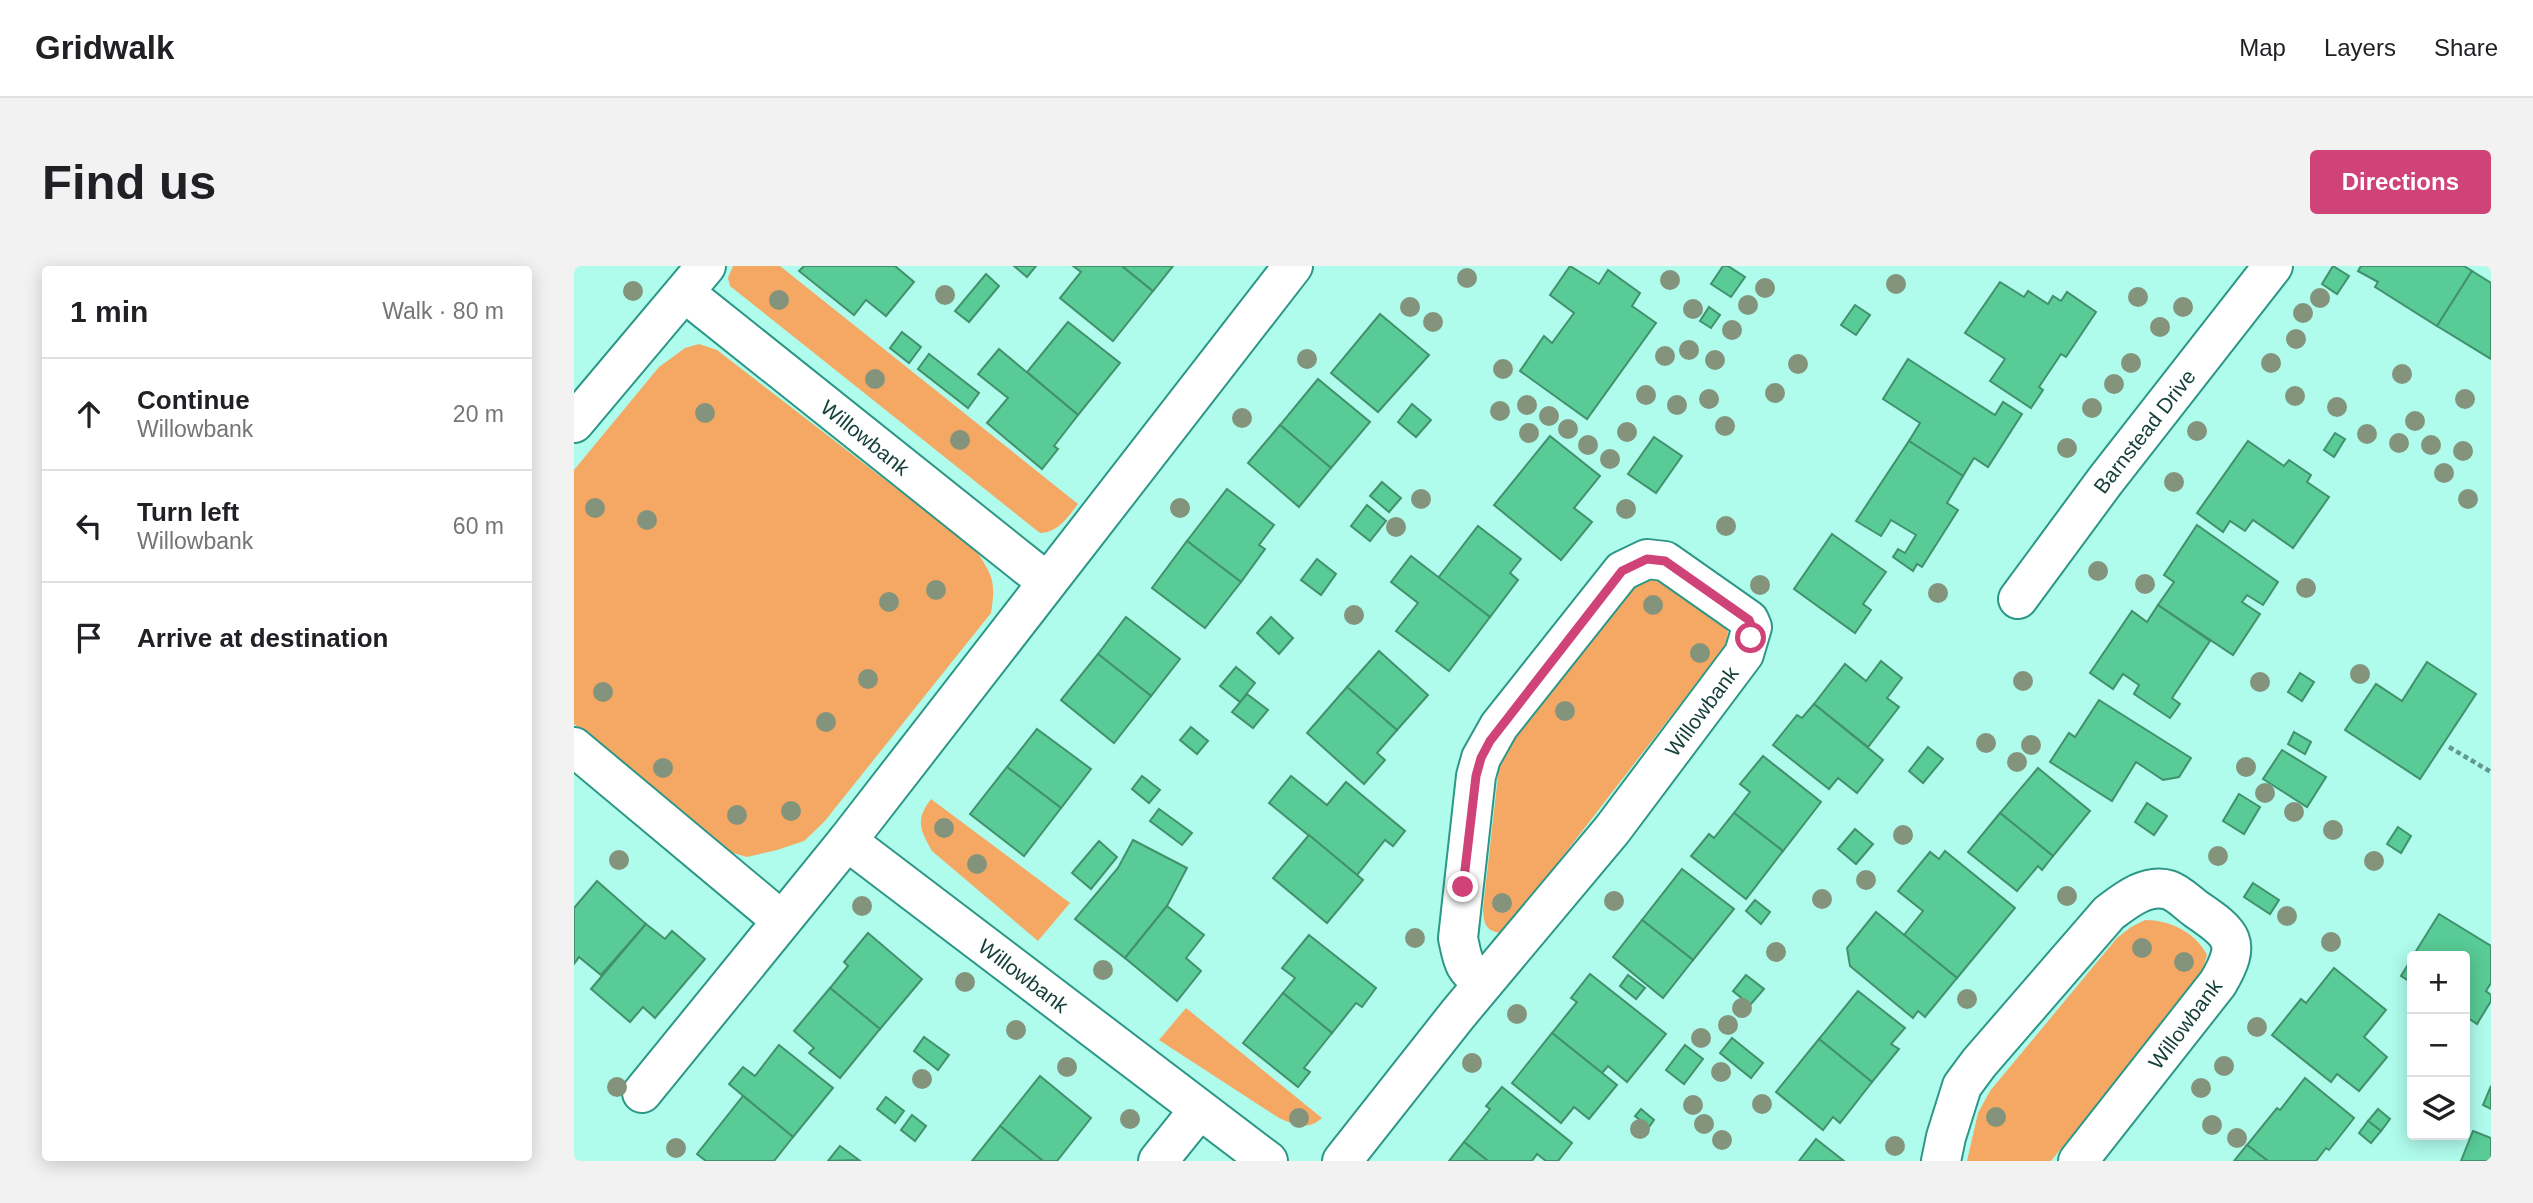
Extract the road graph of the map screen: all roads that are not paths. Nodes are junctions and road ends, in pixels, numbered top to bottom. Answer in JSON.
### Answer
{"nodes":[{"id":1,"x":1293,"y":266,"type":"edge"},
{"id":2,"x":2273,"y":266,"type":"edge"},
{"id":3,"x":695,"y":279,"type":"edge"},
{"id":4,"x":574,"y":423,"type":"edge"},
{"id":5,"x":1046,"y":582,"type":"junction"},
{"id":6,"x":2018,"y":599,"type":"dead end"},
{"id":7,"x":574,"y":747,"type":"edge"},
{"id":8,"x":847,"y":841,"type":"junction"},
{"id":9,"x":781,"y":920,"type":"junction"},
{"id":10,"x":1483,"y":983,"type":"junction"},
{"id":11,"x":642,"y":1093,"type":"dead end"},
{"id":12,"x":1199,"y":1110,"type":"junction"},
{"id":13,"x":1158,"y":1161,"type":"edge"},
{"id":14,"x":1268,"y":1161,"type":"edge"},
{"id":15,"x":1342,"y":1161,"type":"edge"},
{"id":16,"x":1941,"y":1161,"type":"edge"},
{"id":17,"x":2078,"y":1161,"type":"edge"}],
"edges":[{"from":1,"to":5,"type":"street"},
{"from":2,"to":6,"type":"street","name":"Barnstead Drive"},
{"from":3,"to":4,"type":"street","name":"Willowbank"},
{"from":3,"to":5,"type":"street","name":"Willowbank"},
{"from":5,"to":8,"type":"street"},
{"from":7,"to":9,"type":"street"},
{"from":8,"to":9,"type":"street"},
{"from":8,"to":12,"type":"street","name":"Willowbank"},
{"from":9,"to":11,"type":"street"},
{"from":10,"to":10,"type":"street","name":"Willowbank"},
{"from":10,"to":15,"type":"street","name":"Willowbank"},
{"from":12,"to":13,"type":"street"},
{"from":12,"to":14,"type":"street","name":"Willowbank"},
{"from":16,"to":17,"type":"street","name":"Willowbank"}]}
